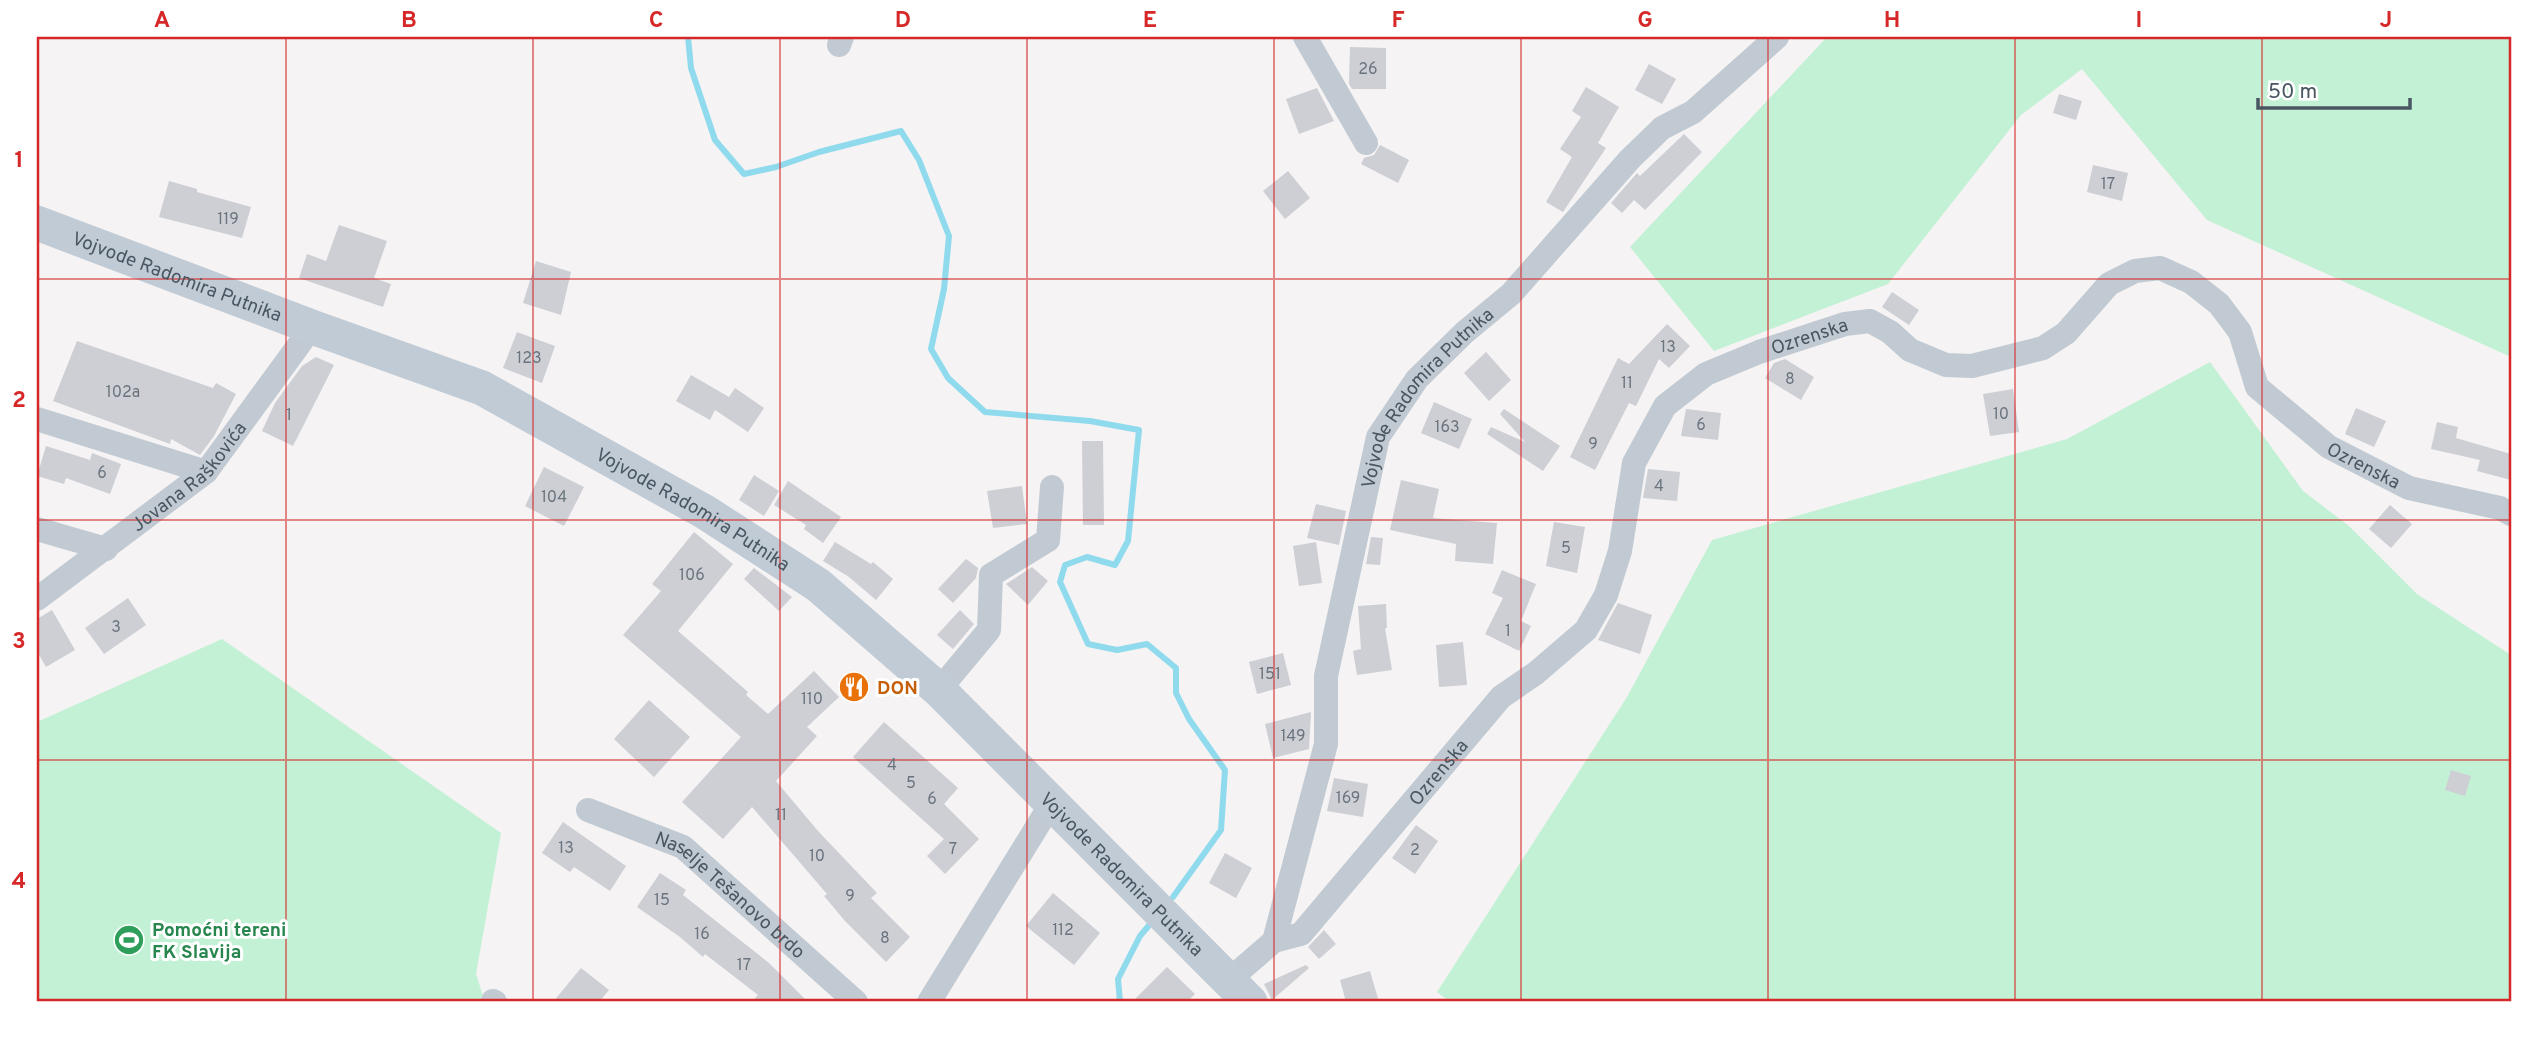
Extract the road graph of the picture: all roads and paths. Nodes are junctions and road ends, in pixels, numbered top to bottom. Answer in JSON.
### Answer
{"nodes":[{"id":1,"x":1305,"y":37,"type":"edge"},
{"id":2,"x":1777,"y":37,"type":"edge"},
{"id":3,"x":1366,"y":143,"type":"dead end"},
{"id":4,"x":37,"y":223,"type":"edge"},
{"id":5,"x":312,"y":327,"type":"junction"},
{"id":6,"x":37,"y":419,"type":"edge"},
{"id":7,"x":206,"y":472,"type":"junction"},
{"id":8,"x":1052,"y":487,"type":"dead end"},
{"id":9,"x":2511,"y":514,"type":"edge"},
{"id":10,"x":37,"y":529,"type":"edge"},
{"id":11,"x":106,"y":549,"type":"junction"},
{"id":12,"x":37,"y":599,"type":"edge"},
{"id":13,"x":939,"y":690,"type":"junction"},
{"id":14,"x":1051,"y":804,"type":"junction"},
{"id":15,"x":588,"y":810,"type":"dead end"},
{"id":16,"x":1274,"y":941,"type":"junction"},
{"id":17,"x":1240,"y":991,"type":"edge"},
{"id":18,"x":843,"y":998,"type":"edge"},
{"id":19,"x":929,"y":1002,"type":"edge"}],
"edges":[{"from":1,"to":3,"type":"street"},
{"from":2,"to":16,"type":"street","name":"Vojvode Radomira Putnika"},
{"from":4,"to":5,"type":"main road","name":"Vojvode Radomira Putnika"},
{"from":5,"to":7,"type":"street","name":"Jovana Raškovića"},
{"from":5,"to":13,"type":"main road","name":"Vojvode Radomira Putnika"},
{"from":6,"to":7,"type":"street"},
{"from":7,"to":11,"type":"street","name":"Jovana Raškovića"},
{"from":8,"to":13,"type":"street"},
{"from":9,"to":16,"type":"street","name":"Ozrenska"},
{"from":10,"to":11,"type":"street"},
{"from":11,"to":12,"type":"street","name":"Jovana Raškovića"},
{"from":13,"to":14,"type":"main road","name":"Vojvode Radomira Putnika"},
{"from":14,"to":17,"type":"main road","name":"Vojvode Radomira Putnika"},
{"from":14,"to":19,"type":"street"},
{"from":15,"to":18,"type":"street","name":"Naselje Tešanovo brdo"},
{"from":16,"to":17,"type":"street","name":"Vojvode Radomira Putnika"}]}
